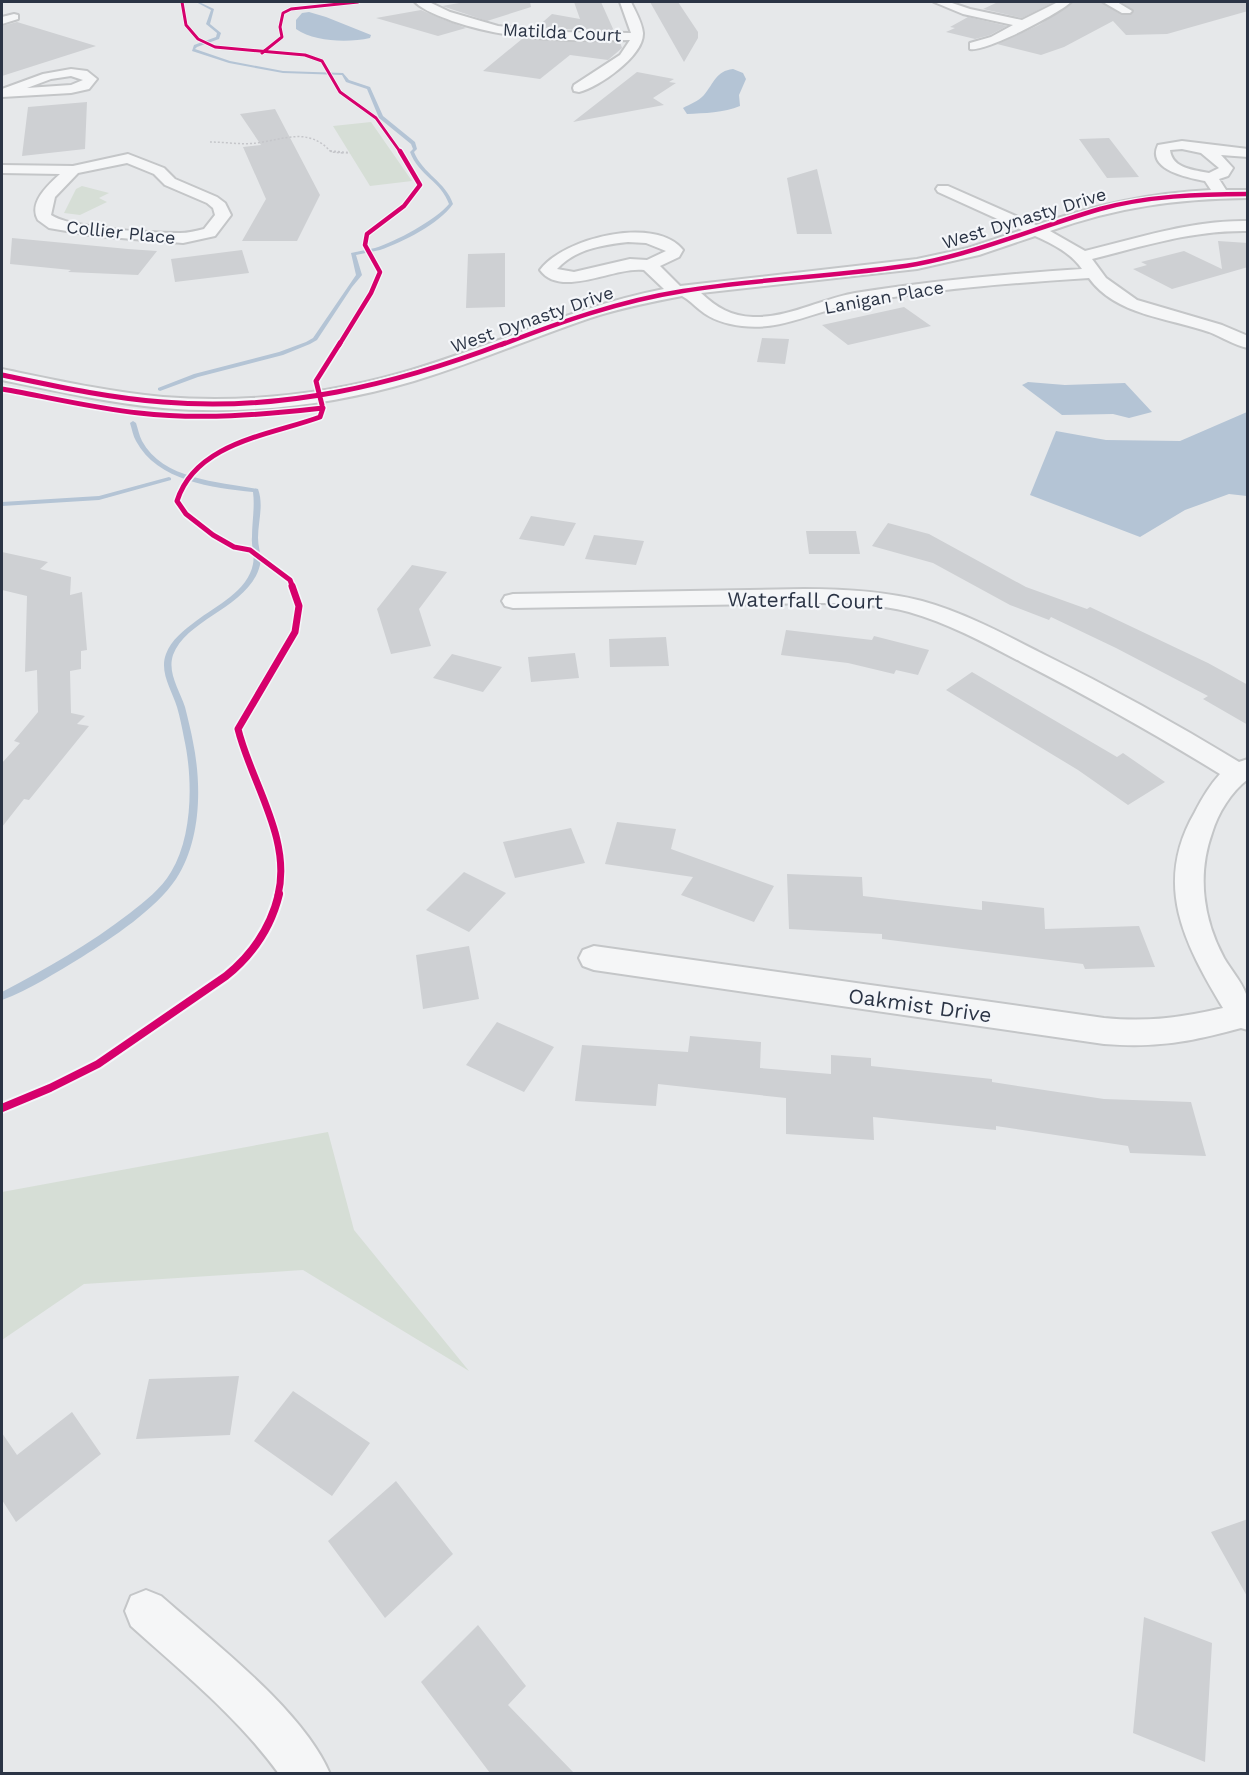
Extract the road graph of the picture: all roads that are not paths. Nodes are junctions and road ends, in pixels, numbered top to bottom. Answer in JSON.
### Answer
{"nodes":[{"id":1,"x":421,"y":2,"type":"edge"},
{"id":2,"x":626,"y":2,"type":"edge"},
{"id":3,"x":940,"y":2,"type":"edge"},
{"id":4,"x":1065,"y":2,"type":"edge"},
{"id":5,"x":1109,"y":2,"type":"edge"},
{"id":6,"x":1126,"y":11,"type":"dead end"},
{"id":7,"x":14,"y":17,"type":"dead end"},
{"id":8,"x":2,"y":21,"type":"edge"},
{"id":9,"x":1023,"y":24,"type":"junction"},
{"id":10,"x":637,"y":36,"type":"junction"},
{"id":11,"x":974,"y":46,"type":"dead end"},
{"id":12,"x":579,"y":88,"type":"dead end"},
{"id":13,"x":2,"y":93,"type":"edge"},
{"id":14,"x":1205,"y":149,"type":"junction"},
{"id":15,"x":1248,"y":153,"type":"edge"},
{"id":16,"x":2,"y":169,"type":"edge"},
{"id":17,"x":73,"y":170,"type":"junction"},
{"id":18,"x":1210,"y":177,"type":"junction"},
{"id":19,"x":943,"y":189,"type":"dead end"},
{"id":20,"x":1221,"y":194,"type":"junction"},
{"id":21,"x":1248,"y":194,"type":"edge"},
{"id":22,"x":1248,"y":226,"type":"edge"},
{"id":23,"x":1033,"y":231,"type":"junction"},
{"id":24,"x":1082,"y":257,"type":"junction"},
{"id":25,"x":649,"y":265,"type":"junction"},
{"id":26,"x":1093,"y":273,"type":"junction"},
{"id":27,"x":682,"y":291,"type":"junction"},
{"id":28,"x":1248,"y":343,"type":"edge"},
{"id":29,"x":2,"y":375,"type":"edge"},
{"id":30,"x":513,"y":601,"type":"dead end"},
{"id":31,"x":1242,"y":770,"type":"edge"},
{"id":32,"x":594,"y":958,"type":"dead end"},
{"id":33,"x":1246,"y":1017,"type":"edge"},
{"id":34,"x":146,"y":1611,"type":"dead end"},
{"id":35,"x":307,"y":1773,"type":"edge"}],
"edges":[{"from":1,"to":10,"type":"street","name":"Matilda Court"},
{"from":2,"to":10,"type":"street"},
{"from":3,"to":9,"type":"street"},
{"from":4,"to":9,"type":"street"},
{"from":5,"to":6,"type":"street"},
{"from":7,"to":8,"type":"street"},
{"from":9,"to":11,"type":"street"},
{"from":10,"to":12,"type":"street"},
{"from":13,"to":13,"type":"street"},
{"from":14,"to":15,"type":"street"},
{"from":14,"to":18,"type":"street"},
{"from":14,"to":18,"type":"street"},
{"from":16,"to":17,"type":"street","name":"Collier Place"},
{"from":17,"to":17,"type":"street","name":"Collier Place"},
{"from":18,"to":20,"type":"street"},
{"from":19,"to":23,"type":"street"},
{"from":20,"to":21,"type":"street","name":"West Dynasty Drive"},
{"from":20,"to":23,"type":"street","name":"West Dynasty Drive"},
{"from":22,"to":24,"type":"street"},
{"from":23,"to":24,"type":"street"},
{"from":23,"to":27,"type":"street","name":"West Dynasty Drive"},
{"from":24,"to":26,"type":"street"},
{"from":25,"to":25,"type":"street"},
{"from":25,"to":27,"type":"street","name":"Lanigan Place"},
{"from":26,"to":27,"type":"street","name":"Lanigan Place"},
{"from":26,"to":28,"type":"street"},
{"from":27,"to":29,"type":"street","name":"West Dynasty Drive"},
{"from":30,"to":31,"type":"street","name":"Waterfall Court"},
{"from":31,"to":33,"type":"street"},
{"from":32,"to":33,"type":"street","name":"Oakmist Drive"},
{"from":34,"to":35,"type":"street"}]}
